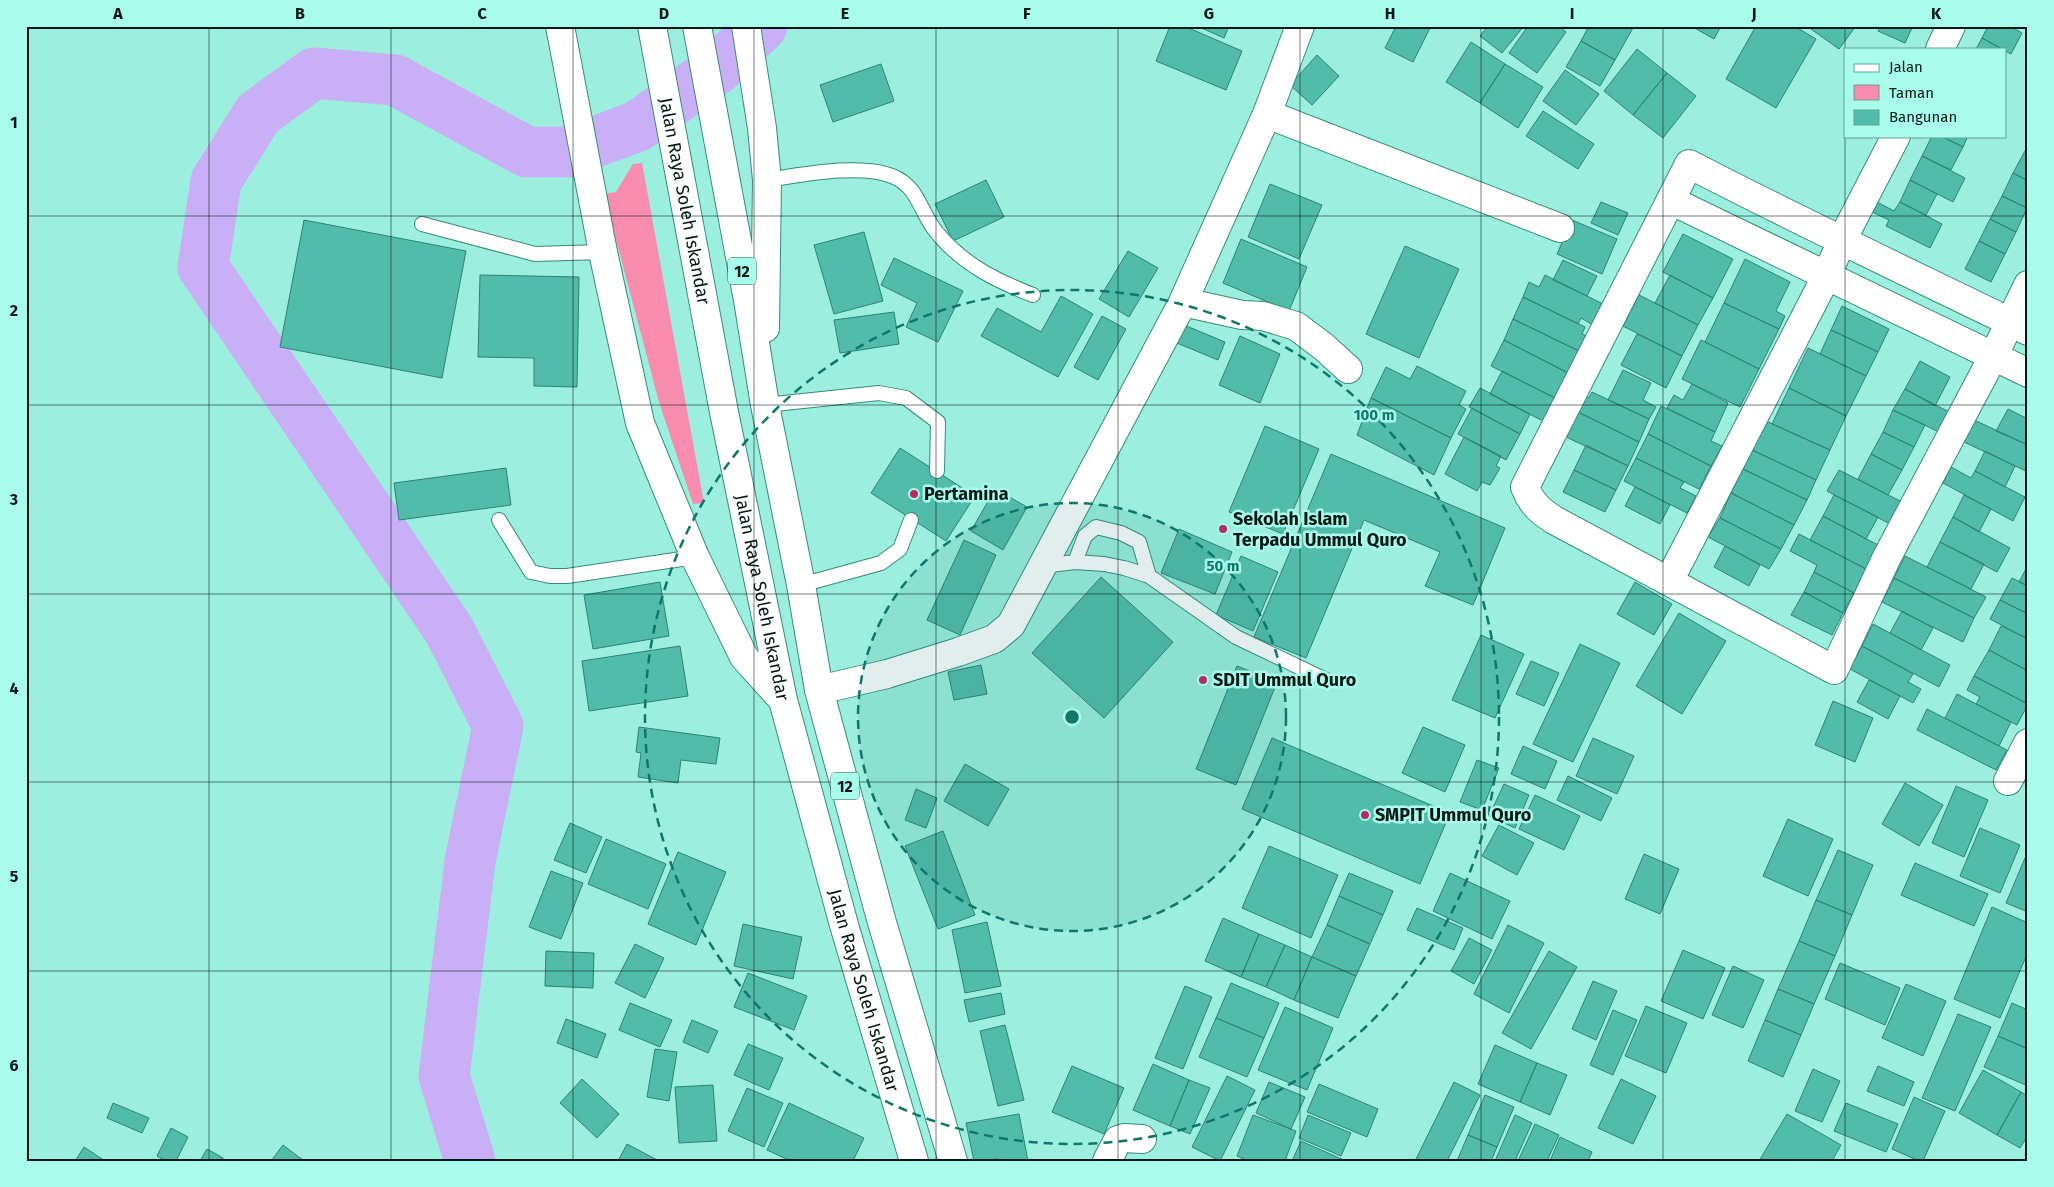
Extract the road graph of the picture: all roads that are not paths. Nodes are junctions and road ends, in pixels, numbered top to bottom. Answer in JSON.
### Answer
{"nodes":[{"id":1,"x":560,"y":26,"type":"edge"},
{"id":2,"x":652,"y":26,"type":"edge"},
{"id":3,"x":697,"y":26,"type":"edge"},
{"id":4,"x":746,"y":26,"type":"edge"},
{"id":5,"x":1300,"y":26,"type":"edge"},
{"id":6,"x":1951,"y":26,"type":"edge"},
{"id":7,"x":1940,"y":48,"type":"edge"},
{"id":8,"x":1266,"y":114,"type":"junction"},
{"id":9,"x":1895,"y":138,"type":"edge"},
{"id":10,"x":767,"y":180,"type":"junction"},
{"id":11,"x":1672,"y":200,"type":"junction"},
{"id":12,"x":422,"y":224,"type":"dead end"},
{"id":13,"x":1560,"y":228,"type":"dead end"},
{"id":14,"x":1842,"y":240,"type":"junction"},
{"id":15,"x":603,"y":252,"type":"junction"},
{"id":16,"x":1828,"y":275,"type":"junction"},
{"id":17,"x":2028,"y":285,"type":"edge"},
{"id":18,"x":1033,"y":295,"type":"dead end"},
{"id":19,"x":1183,"y":302,"type":"junction"},
{"id":20,"x":2019,"y":327,"type":"edge"},
{"id":21,"x":1994,"y":355,"type":"junction"},
{"id":22,"x":1348,"y":368,"type":"dead end"},
{"id":23,"x":2028,"y":373,"type":"edge"},
{"id":24,"x":765,"y":405,"type":"junction"},
{"id":25,"x":937,"y":471,"type":"dead end"},
{"id":26,"x":500,"y":520,"type":"dead end"},
{"id":27,"x":912,"y":520,"type":"dead end"},
{"id":28,"x":695,"y":557,"type":"junction"},
{"id":29,"x":1075,"y":562,"type":"junction"},
{"id":30,"x":1041,"y":566,"type":"junction"},
{"id":31,"x":1149,"y":576,"type":"junction"},
{"id":32,"x":1669,"y":581,"type":"junction"},
{"id":33,"x":801,"y":585,"type":"junction"},
{"id":34,"x":1326,"y":680,"type":"dead end"},
{"id":35,"x":819,"y":690,"type":"junction"},
{"id":36,"x":783,"y":700,"type":"junction"},
{"id":37,"x":2028,"y":743,"type":"edge"},
{"id":38,"x":2008,"y":781,"type":"dead end"},
{"id":39,"x":1142,"y":1139,"type":"dead end"},
{"id":40,"x":914,"y":1161,"type":"edge"},
{"id":41,"x":953,"y":1161,"type":"edge"},
{"id":42,"x":1107,"y":1161,"type":"edge"}],
"edges":[{"from":1,"to":15,"type":"main road"},
{"from":2,"to":36,"type":"main road","name":"Jalan Raya Soleh Iskandar","number":"12"},
{"from":3,"to":24,"type":"main road","name":"Jalan Raya Soleh Iskandar","number":"12"},
{"from":4,"to":10,"type":"main road"},
{"from":5,"to":8,"type":"main road"},
{"from":6,"to":7,"type":"main road"},
{"from":8,"to":13,"type":"main road"},
{"from":8,"to":19,"type":"main road"},
{"from":9,"to":14,"type":"main road"},
{"from":10,"to":18,"type":"lane"},
{"from":10,"to":24,"type":"main road"},
{"from":11,"to":14,"type":"main road"},
{"from":11,"to":16,"type":"main road"},
{"from":11,"to":32,"type":"main road"},
{"from":12,"to":15,"type":"lane"},
{"from":14,"to":16,"type":"main road"},
{"from":14,"to":20,"type":"main road"},
{"from":15,"to":28,"type":"main road"},
{"from":16,"to":21,"type":"main road"},
{"from":16,"to":32,"type":"main road"},
{"from":17,"to":20,"type":"main road"},
{"from":19,"to":22,"type":"main road"},
{"from":19,"to":30,"type":"main road"},
{"from":20,"to":21,"type":"main road"},
{"from":21,"to":23,"type":"main road"},
{"from":21,"to":32,"type":"main road"},
{"from":24,"to":25,"type":"lane"},
{"from":24,"to":33,"type":"main road","name":"Jalan Raya Soleh Iskandar","number":"12"},
{"from":26,"to":28,"type":"lane"},
{"from":27,"to":33,"type":"lane"},
{"from":28,"to":36,"type":"main road"},
{"from":29,"to":30,"type":"lane"},
{"from":29,"to":31,"type":"lane"},
{"from":29,"to":31,"type":"lane"},
{"from":30,"to":35,"type":"main road"},
{"from":31,"to":34,"type":"lane"},
{"from":33,"to":35,"type":"main road","name":"Jalan Raya Soleh Iskandar","number":"12"},
{"from":35,"to":41,"type":"main road","name":"Jalan Raya Soleh Iskandar","number":"12"},
{"from":36,"to":40,"type":"main road","name":"Jalan Raya Soleh Iskandar","number":"12"},
{"from":37,"to":38,"type":"main road"},
{"from":39,"to":42,"type":"main road"}]}
